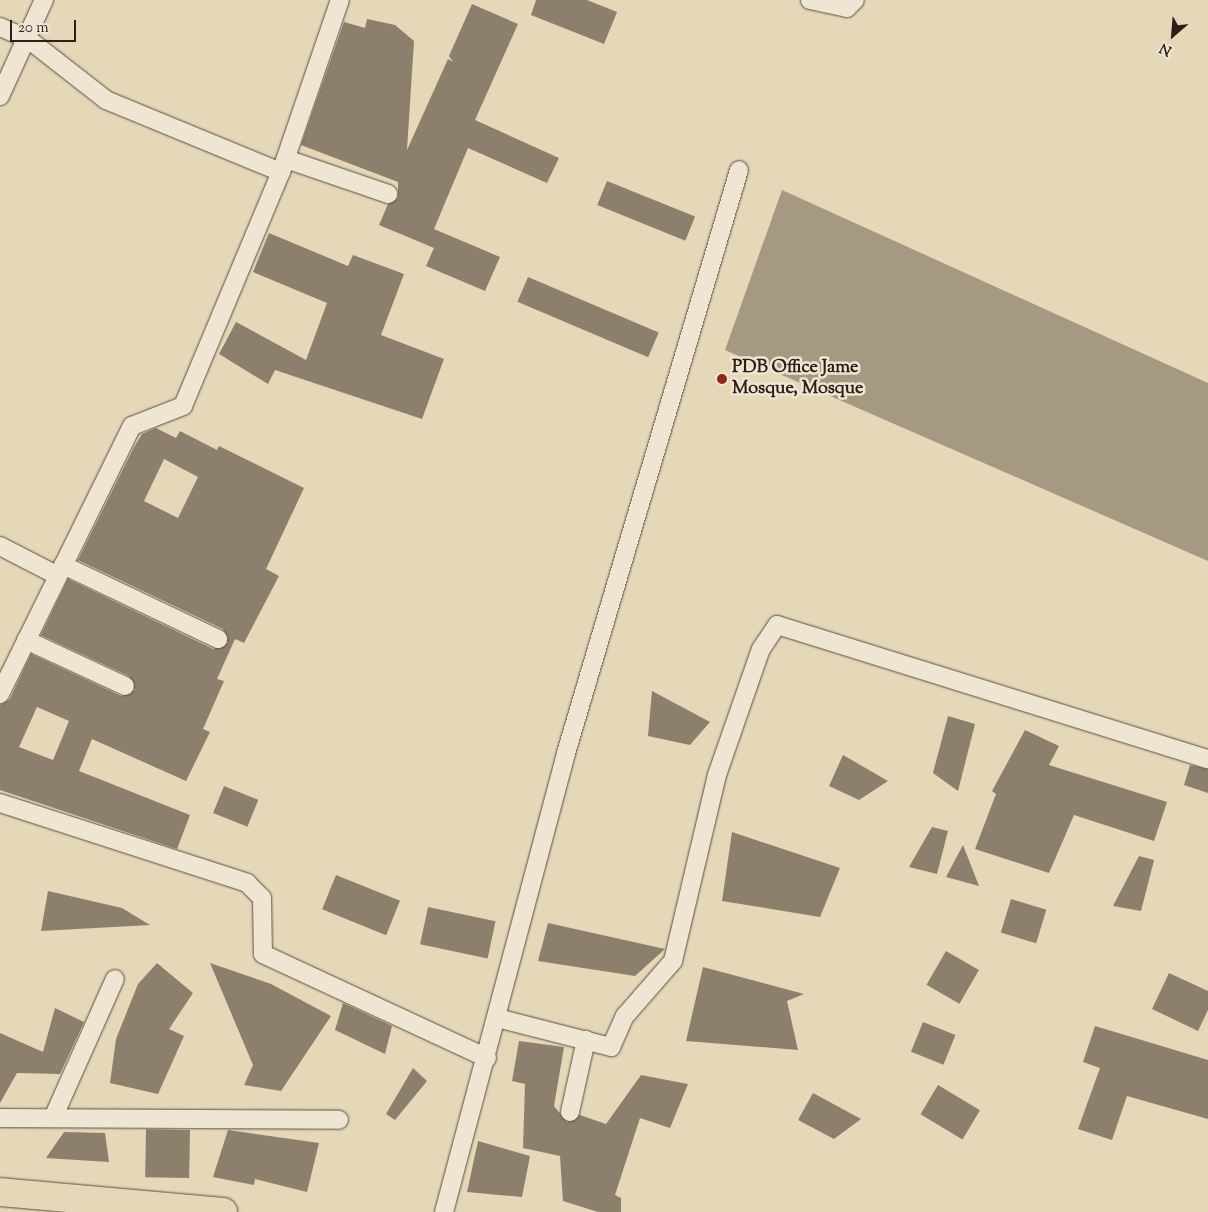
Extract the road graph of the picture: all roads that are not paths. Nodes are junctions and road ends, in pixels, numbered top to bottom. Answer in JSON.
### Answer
{"nodes":[{"id":1,"x":44,"y":0,"type":"edge"},
{"id":2,"x":340,"y":0,"type":"edge"},
{"id":3,"x":810,"y":0,"type":"edge"},
{"id":4,"x":855,"y":0,"type":"edge"},
{"id":5,"x":0,"y":27,"type":"edge"},
{"id":6,"x":28,"y":40,"type":"junction"},
{"id":7,"x":0,"y":96,"type":"edge"},
{"id":8,"x":283,"y":165,"type":"junction"},
{"id":9,"x":739,"y":170,"type":"dead end"},
{"id":10,"x":388,"y":194,"type":"dead end"},
{"id":11,"x":0,"y":546,"type":"edge"},
{"id":12,"x":61,"y":570,"type":"junction"},
{"id":13,"x":218,"y":639,"type":"dead end"},
{"id":14,"x":26,"y":640,"type":"junction"},
{"id":15,"x":125,"y":686,"type":"dead end"},
{"id":16,"x":0,"y":694,"type":"edge"},
{"id":17,"x":1208,"y":759,"type":"edge"},
{"id":18,"x":0,"y":803,"type":"edge"},
{"id":19,"x":115,"y":979,"type":"dead end"},
{"id":20,"x":498,"y":1018,"type":"junction"},
{"id":21,"x":586,"y":1040,"type":"junction"},
{"id":22,"x":487,"y":1058,"type":"junction"},
{"id":23,"x":570,"y":1112,"type":"dead end"},
{"id":24,"x":0,"y":1118,"type":"edge"},
{"id":25,"x":53,"y":1118,"type":"junction"},
{"id":26,"x":339,"y":1120,"type":"dead end"},
{"id":27,"x":0,"y":1192,"type":"edge"},
{"id":28,"x":223,"y":1212,"type":"edge"},
{"id":29,"x":444,"y":1212,"type":"edge"}],
"edges":[{"from":1,"to":6,"type":"street"},
{"from":2,"to":8,"type":"street"},
{"from":3,"to":4,"type":"street"},
{"from":5,"to":6,"type":"street"},
{"from":6,"to":7,"type":"street"},
{"from":6,"to":8,"type":"street"},
{"from":8,"to":10,"type":"street"},
{"from":8,"to":12,"type":"street"},
{"from":9,"to":20,"type":"street"},
{"from":11,"to":12,"type":"street"},
{"from":12,"to":13,"type":"street"},
{"from":12,"to":14,"type":"street"},
{"from":14,"to":15,"type":"street"},
{"from":14,"to":16,"type":"street"},
{"from":17,"to":21,"type":"street"},
{"from":18,"to":22,"type":"street"},
{"from":19,"to":25,"type":"street"},
{"from":20,"to":21,"type":"street"},
{"from":20,"to":22,"type":"street"},
{"from":21,"to":23,"type":"street"},
{"from":22,"to":29,"type":"street"},
{"from":24,"to":25,"type":"street"},
{"from":25,"to":26,"type":"street"},
{"from":27,"to":28,"type":"highway"}]}
